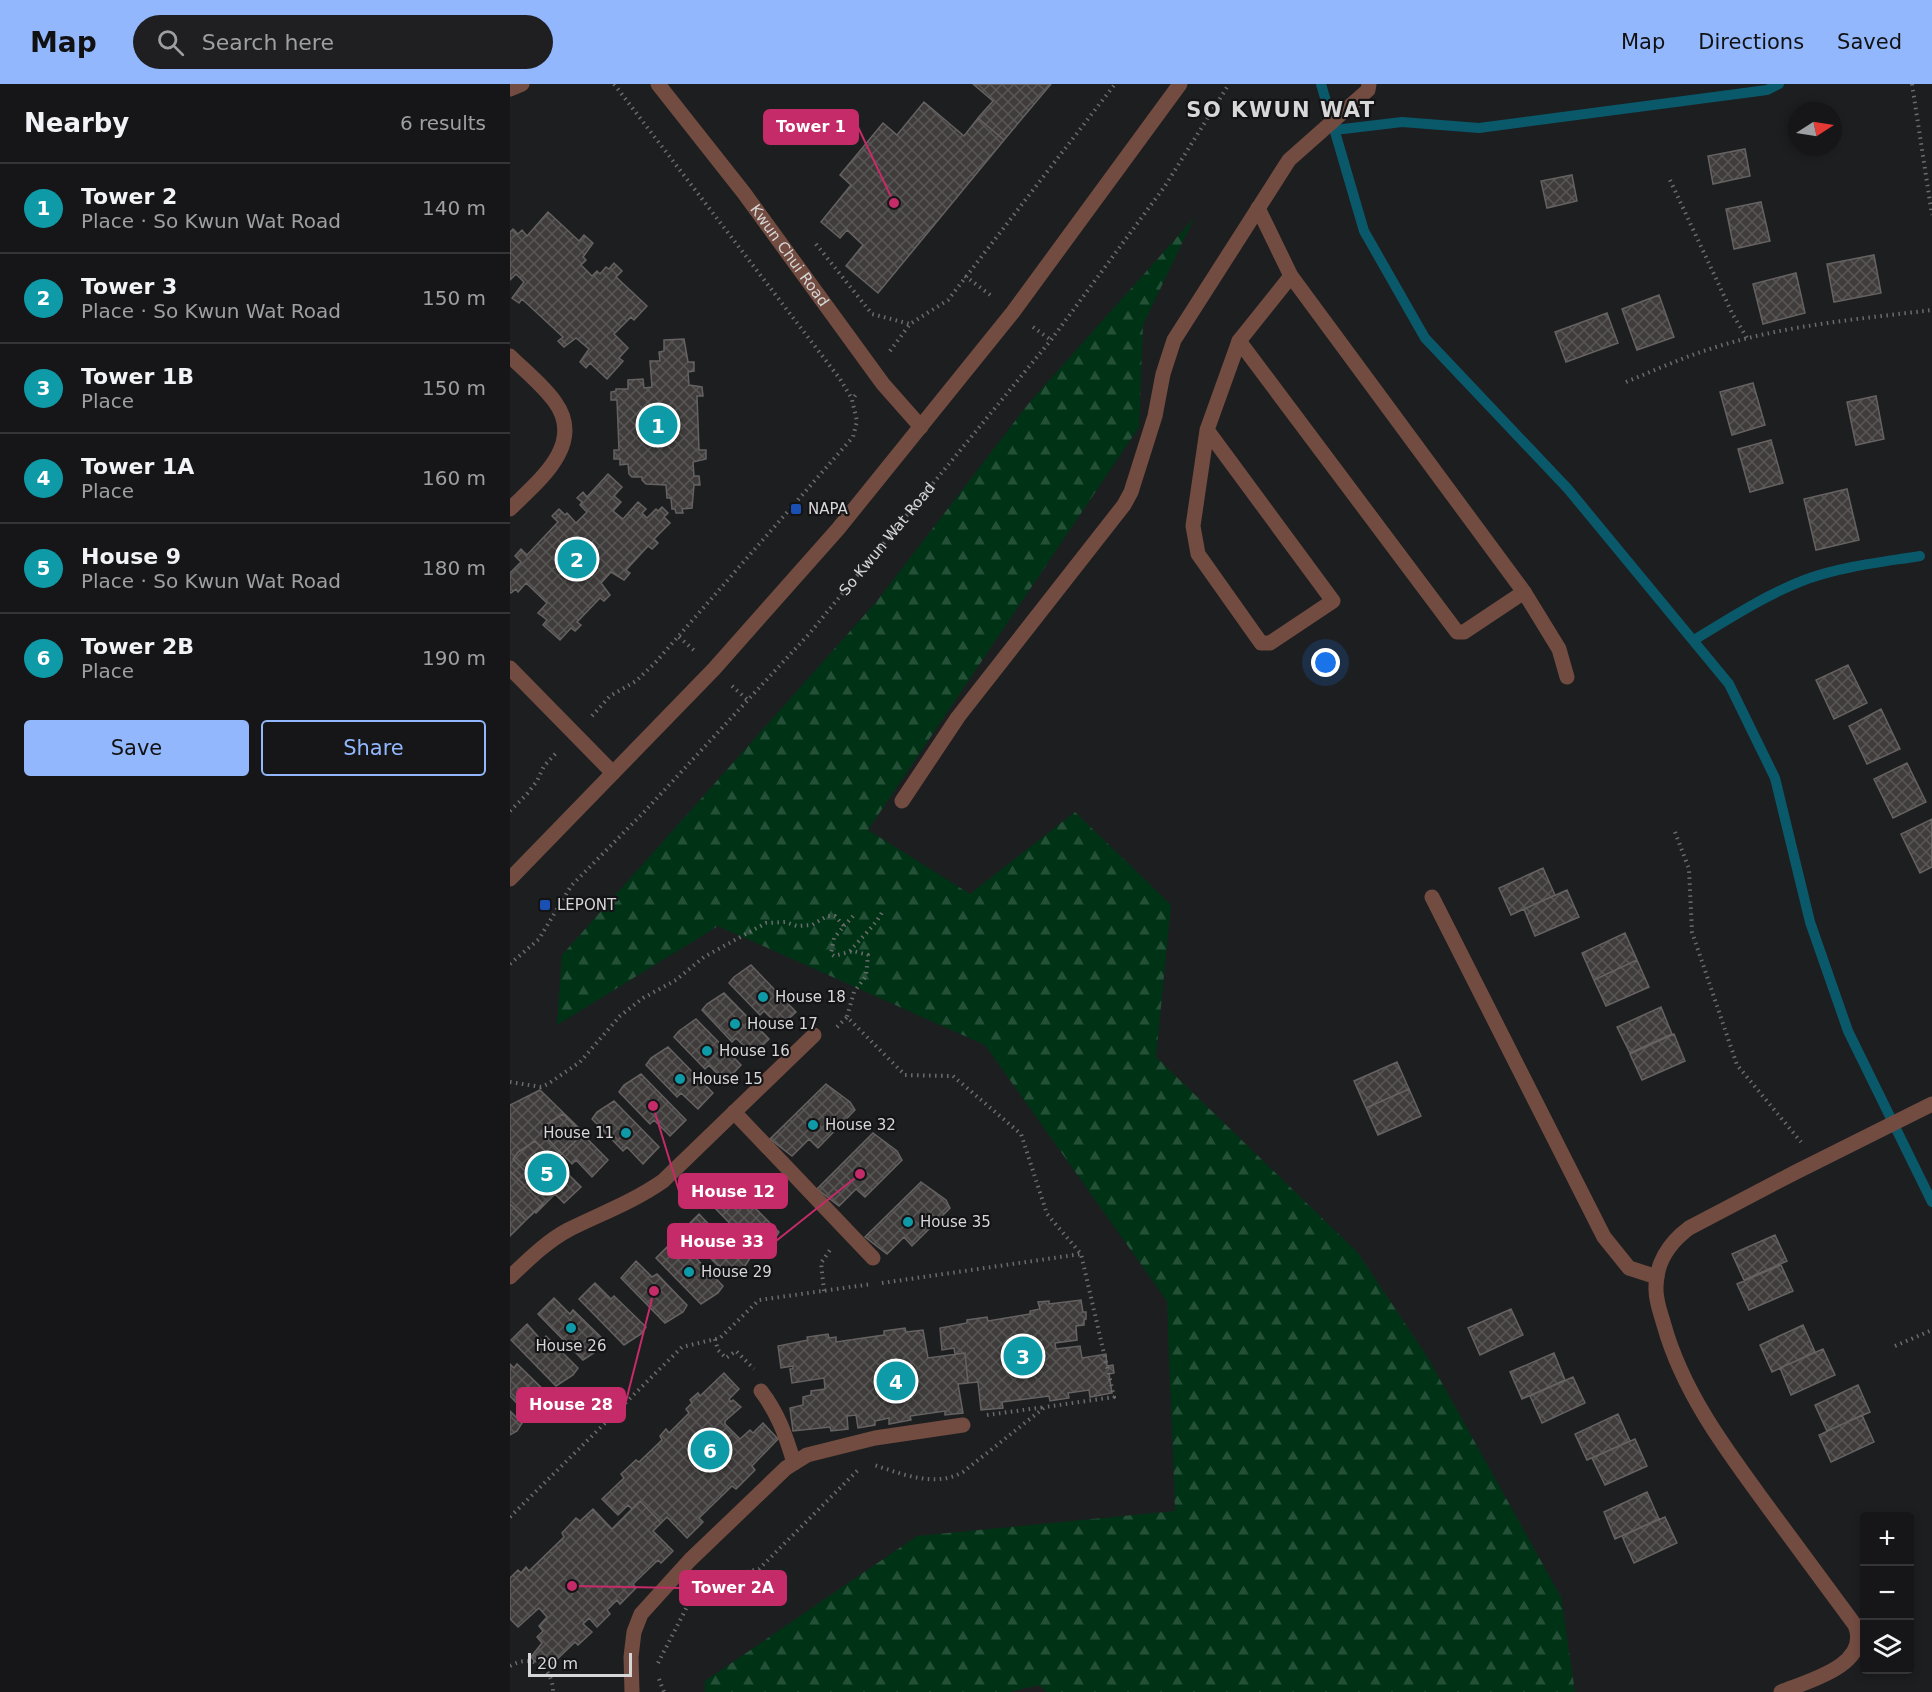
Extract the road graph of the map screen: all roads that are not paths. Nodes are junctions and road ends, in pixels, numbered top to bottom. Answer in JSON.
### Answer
{"nodes":[{"id":1,"x":522,"y":84,"type":"edge"},
{"id":2,"x":658,"y":84,"type":"edge"},
{"id":3,"x":1179,"y":84,"type":"edge"},
{"id":4,"x":1369,"y":84,"type":"edge"},
{"id":5,"x":510,"y":89,"type":"edge"},
{"id":6,"x":1258,"y":208,"type":"junction"},
{"id":7,"x":1291,"y":276,"type":"junction"},
{"id":8,"x":1239,"y":341,"type":"junction"},
{"id":9,"x":510,"y":356,"type":"edge"},
{"id":10,"x":921,"y":427,"type":"junction"},
{"id":11,"x":1207,"y":430,"type":"junction"},
{"id":12,"x":510,"y":509,"type":"edge"},
{"id":13,"x":1524,"y":592,"type":"junction"},
{"id":14,"x":510,"y":668,"type":"edge"},
{"id":15,"x":1567,"y":677,"type":"dead end"},
{"id":16,"x":613,"y":773,"type":"junction"},
{"id":17,"x":902,"y":801,"type":"dead end"},
{"id":18,"x":510,"y":879,"type":"edge"},
{"id":19,"x":1432,"y":897,"type":"dead end"},
{"id":20,"x":814,"y":1035,"type":"dead end"},
{"id":21,"x":1928,"y":1106,"type":"edge"},
{"id":22,"x":734,"y":1112,"type":"junction"},
{"id":23,"x":873,"y":1258,"type":"dead end"},
{"id":24,"x":510,"y":1277,"type":"edge"},
{"id":25,"x":1657,"y":1277,"type":"junction"},
{"id":26,"x":761,"y":1391,"type":"dead end"},
{"id":27,"x":963,"y":1425,"type":"road end"},
{"id":28,"x":794,"y":1463,"type":"junction"},
{"id":29,"x":632,"y":1692,"type":"edge"},
{"id":30,"x":1781,"y":1692,"type":"edge"}],
"edges":[{"from":1,"to":5,"type":"street"},
{"from":2,"to":10,"type":"street","name":"Kwun Chui Road"},
{"from":3,"to":10,"type":"street"},
{"from":4,"to":6,"type":"street"},
{"from":6,"to":7,"type":"street"},
{"from":6,"to":17,"type":"street"},
{"from":7,"to":8,"type":"street"},
{"from":7,"to":13,"type":"street"},
{"from":8,"to":11,"type":"street"},
{"from":8,"to":13,"type":"street"},
{"from":9,"to":12,"type":"street"},
{"from":10,"to":16,"type":"street"},
{"from":11,"to":11,"type":"street"},
{"from":13,"to":15,"type":"street"},
{"from":14,"to":16,"type":"street"},
{"from":16,"to":18,"type":"street"},
{"from":19,"to":25,"type":"street"},
{"from":20,"to":22,"type":"street"},
{"from":21,"to":25,"type":"street"},
{"from":22,"to":23,"type":"street"},
{"from":22,"to":24,"type":"street"},
{"from":25,"to":30,"type":"street"},
{"from":26,"to":28,"type":"street"},
{"from":27,"to":28,"type":"street"},
{"from":28,"to":29,"type":"street"}]}
